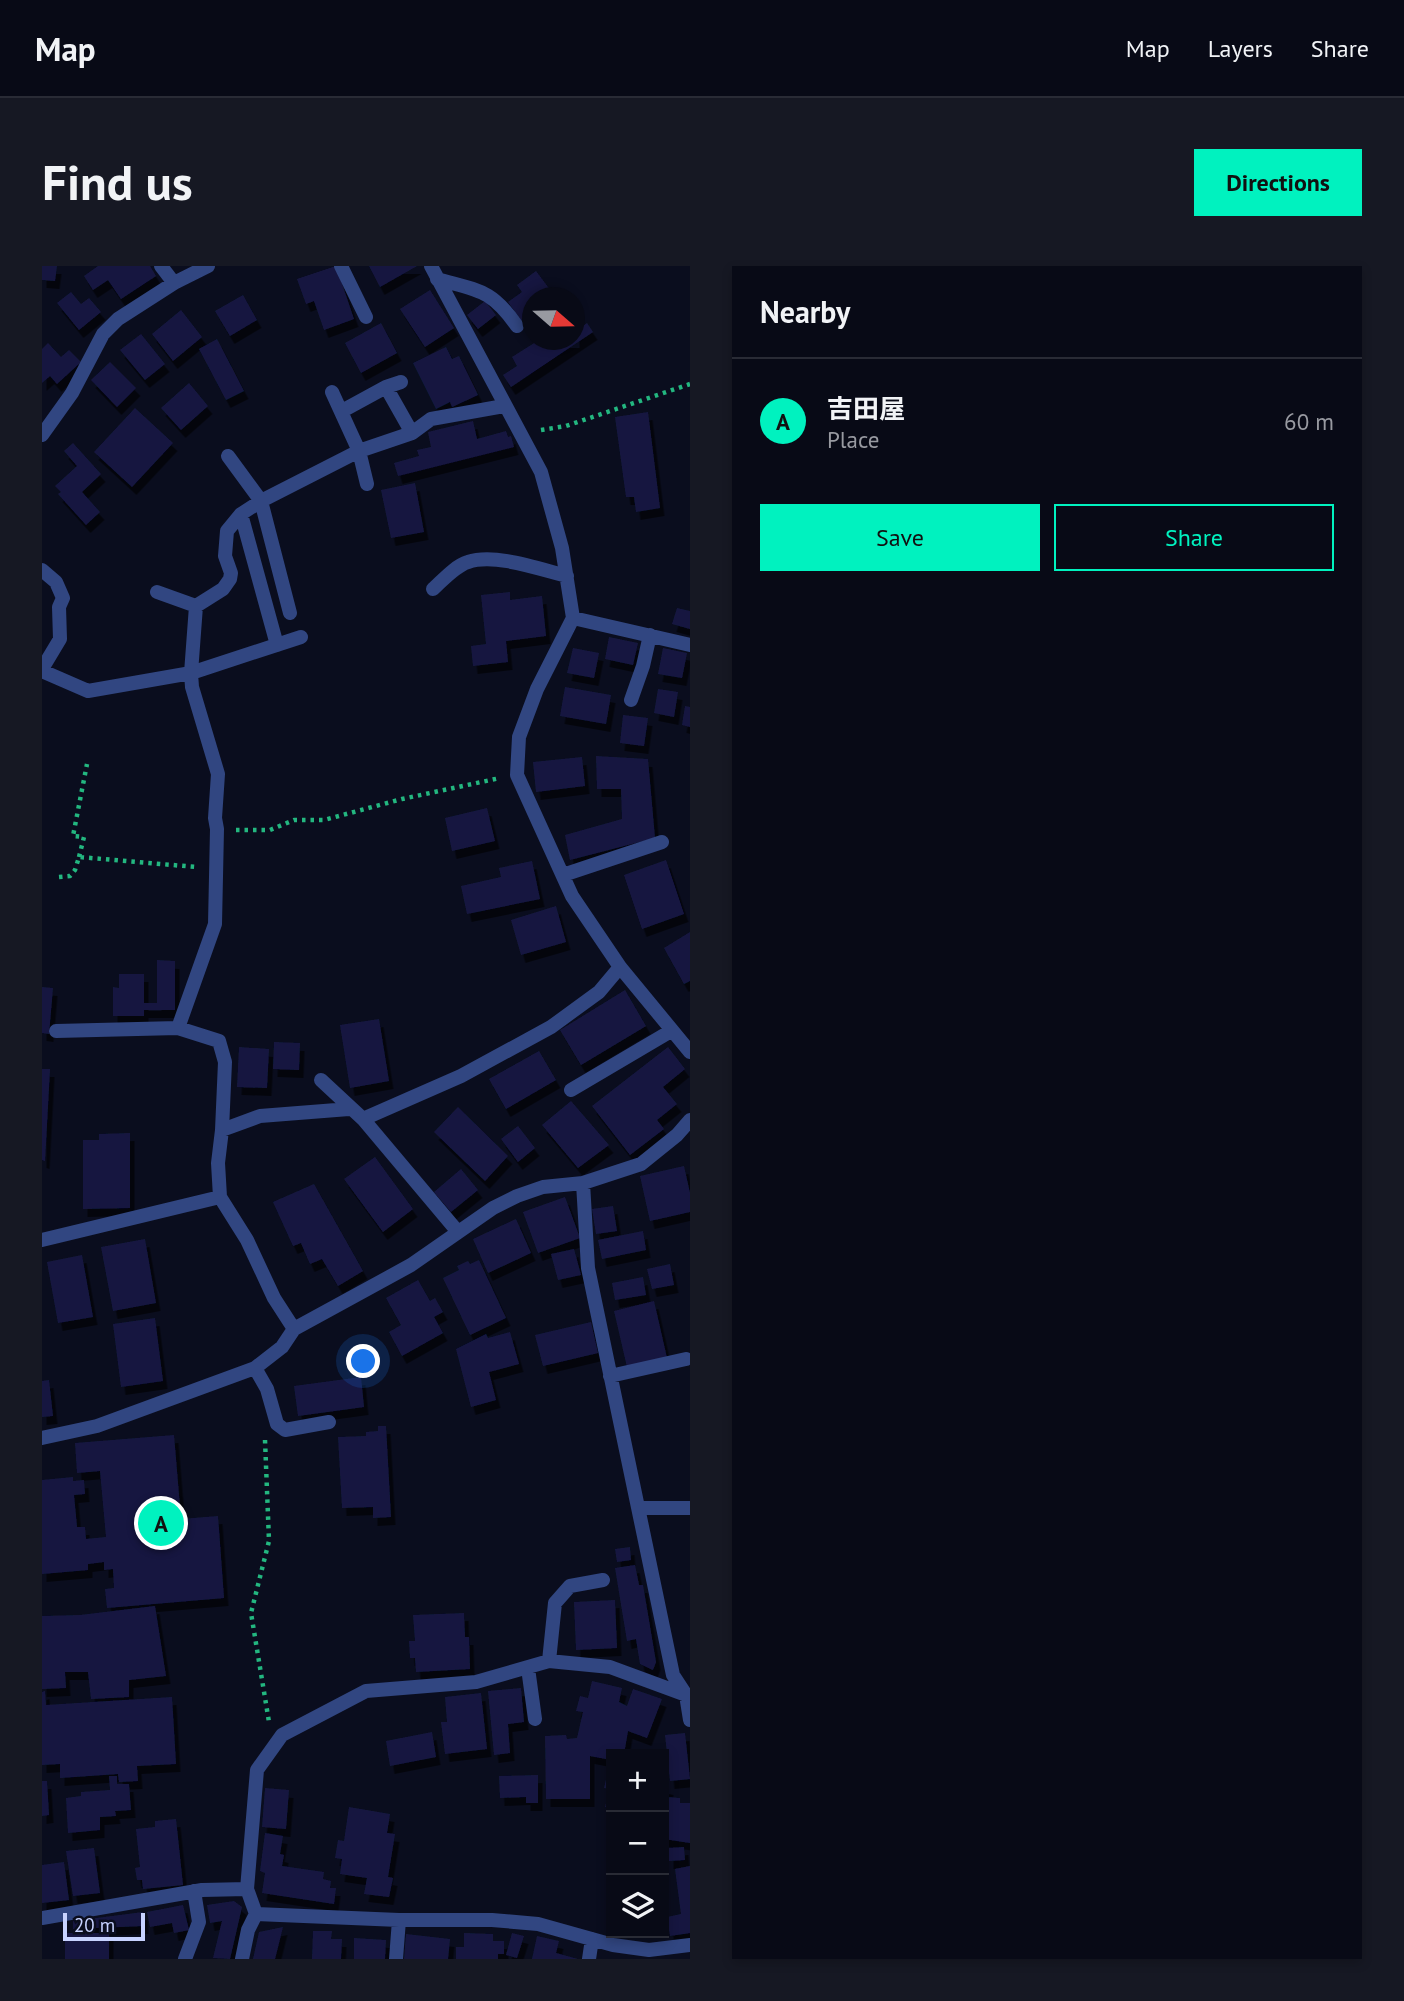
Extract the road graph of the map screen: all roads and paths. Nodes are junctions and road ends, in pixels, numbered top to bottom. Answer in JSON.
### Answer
{"nodes":[{"id":1,"x":161,"y":266,"type":"edge"},
{"id":2,"x":208,"y":266,"type":"edge"},
{"id":3,"x":341,"y":266,"type":"edge"},
{"id":4,"x":434,"y":273,"type":"edge"},
{"id":5,"x":174,"y":283,"type":"junction"},
{"id":6,"x":366,"y":317,"type":"dead end"},
{"id":7,"x":517,"y":326,"type":"dead end"},
{"id":8,"x":690,"y":384,"type":"edge"},
{"id":9,"x":332,"y":392,"type":"dead end"},
{"id":10,"x":504,"y":406,"type":"junction"},
{"id":11,"x":342,"y":411,"type":"junction"},
{"id":12,"x":412,"y":433,"type":"junction"},
{"id":13,"x":519,"y":434,"type":"junction"},
{"id":14,"x":42,"y":435,"type":"edge"},
{"id":15,"x":359,"y":451,"type":"junction"},
{"id":16,"x":228,"y":456,"type":"dead end"},
{"id":17,"x":367,"y":484,"type":"dead end"},
{"id":18,"x":261,"y":501,"type":"junction"},
{"id":19,"x":240,"y":514,"type":"junction"},
{"id":20,"x":42,"y":570,"type":"edge"},
{"id":21,"x":566,"y":576,"type":"junction"},
{"id":22,"x":433,"y":589,"type":"dead end"},
{"id":23,"x":157,"y":592,"type":"dead end"},
{"id":24,"x":196,"y":606,"type":"junction"},
{"id":25,"x":290,"y":612,"type":"dead end"},
{"id":26,"x":573,"y":618,"type":"junction"},
{"id":27,"x":650,"y":635,"type":"junction"},
{"id":28,"x":301,"y":638,"type":"dead end"},
{"id":29,"x":277,"y":645,"type":"junction"},
{"id":30,"x":690,"y":645,"type":"edge"},
{"id":31,"x":42,"y":670,"type":"edge"},
{"id":32,"x":191,"y":673,"type":"junction"},
{"id":33,"x":631,"y":700,"type":"dead end"},
{"id":34,"x":87,"y":764,"type":"dead end"},
{"id":35,"x":517,"y":775,"type":"junction"},
{"id":36,"x":217,"y":829,"type":"junction"},
{"id":37,"x":662,"y":842,"type":"dead end"},
{"id":38,"x":79,"y":857,"type":"junction"},
{"id":39,"x":216,"y":869,"type":"junction"},
{"id":40,"x":563,"y":875,"type":"junction"},
{"id":41,"x":59,"y":877,"type":"dead end"},
{"id":42,"x":620,"y":967,"type":"junction"},
{"id":43,"x":178,"y":1028,"type":"junction"},
{"id":44,"x":56,"y":1031,"type":"dead end"},
{"id":45,"x":671,"y":1031,"type":"junction"},
{"id":46,"x":690,"y":1052,"type":"edge"},
{"id":47,"x":321,"y":1080,"type":"dead end"},
{"id":48,"x":571,"y":1090,"type":"dead end"},
{"id":49,"x":349,"y":1109,"type":"junction"},
{"id":50,"x":363,"y":1119,"type":"junction"},
{"id":51,"x":690,"y":1120,"type":"edge"},
{"id":52,"x":222,"y":1130,"type":"junction"},
{"id":53,"x":583,"y":1183,"type":"junction"},
{"id":54,"x":220,"y":1197,"type":"junction"},
{"id":55,"x":458,"y":1232,"type":"junction"},
{"id":56,"x":42,"y":1241,"type":"edge"},
{"id":57,"x":294,"y":1329,"type":"junction"},
{"id":58,"x":686,"y":1359,"type":"dead end"},
{"id":59,"x":255,"y":1368,"type":"junction"},
{"id":60,"x":610,"y":1376,"type":"junction"},
{"id":61,"x":329,"y":1422,"type":"dead end"},
{"id":62,"x":265,"y":1429,"type":"dead end"},
{"id":63,"x":42,"y":1438,"type":"edge"},
{"id":64,"x":639,"y":1508,"type":"junction"},
{"id":65,"x":690,"y":1508,"type":"edge"},
{"id":66,"x":603,"y":1580,"type":"dead end"},
{"id":67,"x":549,"y":1661,"type":"junction"},
{"id":68,"x":528,"y":1668,"type":"junction"},
{"id":69,"x":688,"y":1695,"type":"edge"},
{"id":70,"x":535,"y":1719,"type":"dead end"},
{"id":71,"x":690,"y":1720,"type":"edge"},
{"id":72,"x":282,"y":1735,"type":"junction"},
{"id":73,"x":247,"y":1889,"type":"junction"},
{"id":74,"x":194,"y":1891,"type":"junction"},
{"id":75,"x":256,"y":1914,"type":"junction"},
{"id":76,"x":42,"y":1918,"type":"edge"},
{"id":77,"x":399,"y":1920,"type":"junction"},
{"id":78,"x":592,"y":1939,"type":"junction"},
{"id":79,"x":690,"y":1945,"type":"edge"},
{"id":80,"x":185,"y":1959,"type":"edge"},
{"id":81,"x":242,"y":1959,"type":"edge"},
{"id":82,"x":396,"y":1959,"type":"edge"},
{"id":83,"x":589,"y":1959,"type":"edge"}],
"edges":[{"from":1,"to":5,"type":"street"},
{"from":2,"to":5,"type":"street"},
{"from":3,"to":6,"type":"street"},
{"from":4,"to":7,"type":"street"},
{"from":4,"to":10,"type":"street"},
{"from":5,"to":14,"type":"street"},
{"from":8,"to":13,"type":"path"},
{"from":9,"to":11,"type":"street"},
{"from":10,"to":12,"type":"street"},
{"from":10,"to":13,"type":"street"},
{"from":11,"to":12,"type":"street"},
{"from":11,"to":15,"type":"street"},
{"from":12,"to":15,"type":"street"},
{"from":13,"to":21,"type":"street"},
{"from":15,"to":17,"type":"street"},
{"from":15,"to":18,"type":"street"},
{"from":16,"to":18,"type":"street"},
{"from":18,"to":19,"type":"street"},
{"from":18,"to":25,"type":"street"},
{"from":19,"to":24,"type":"street"},
{"from":19,"to":29,"type":"street"},
{"from":20,"to":31,"type":"street"},
{"from":21,"to":22,"type":"street"},
{"from":21,"to":26,"type":"street"},
{"from":23,"to":24,"type":"street"},
{"from":24,"to":32,"type":"street"},
{"from":26,"to":27,"type":"street"},
{"from":26,"to":35,"type":"street"},
{"from":27,"to":30,"type":"street"},
{"from":27,"to":33,"type":"street"},
{"from":28,"to":29,"type":"street"},
{"from":29,"to":32,"type":"street"},
{"from":31,"to":32,"type":"street"},
{"from":32,"to":36,"type":"street"},
{"from":34,"to":38,"type":"path"},
{"from":35,"to":36,"type":"path"},
{"from":35,"to":40,"type":"street"},
{"from":36,"to":39,"type":"street"},
{"from":37,"to":40,"type":"street"},
{"from":38,"to":39,"type":"path"},
{"from":38,"to":41,"type":"path"},
{"from":39,"to":43,"type":"street"},
{"from":40,"to":42,"type":"street"},
{"from":42,"to":45,"type":"street"},
{"from":42,"to":50,"type":"street"},
{"from":43,"to":44,"type":"street"},
{"from":43,"to":52,"type":"street"},
{"from":45,"to":46,"type":"street"},
{"from":45,"to":48,"type":"street"},
{"from":47,"to":49,"type":"street"},
{"from":49,"to":50,"type":"street"},
{"from":49,"to":52,"type":"street"},
{"from":50,"to":55,"type":"street"},
{"from":51,"to":53,"type":"street"},
{"from":52,"to":54,"type":"street"},
{"from":53,"to":55,"type":"street"},
{"from":53,"to":60,"type":"street"},
{"from":54,"to":56,"type":"street"},
{"from":54,"to":57,"type":"street"},
{"from":55,"to":57,"type":"street"},
{"from":57,"to":59,"type":"street"},
{"from":58,"to":60,"type":"street"},
{"from":59,"to":61,"type":"street"},
{"from":59,"to":63,"type":"street"},
{"from":60,"to":64,"type":"street"},
{"from":62,"to":72,"type":"path"},
{"from":64,"to":65,"type":"street"},
{"from":64,"to":69,"type":"street"},
{"from":66,"to":67,"type":"street"},
{"from":67,"to":68,"type":"street"},
{"from":67,"to":69,"type":"street"},
{"from":68,"to":70,"type":"street"},
{"from":68,"to":72,"type":"street"},
{"from":69,"to":71,"type":"street"},
{"from":72,"to":73,"type":"street"},
{"from":73,"to":74,"type":"street"},
{"from":73,"to":75,"type":"street"},
{"from":74,"to":76,"type":"street"},
{"from":74,"to":80,"type":"street"},
{"from":75,"to":77,"type":"street"},
{"from":75,"to":81,"type":"street"},
{"from":77,"to":78,"type":"street"},
{"from":77,"to":82,"type":"street"},
{"from":78,"to":79,"type":"street"},
{"from":78,"to":83,"type":"street"}]}
